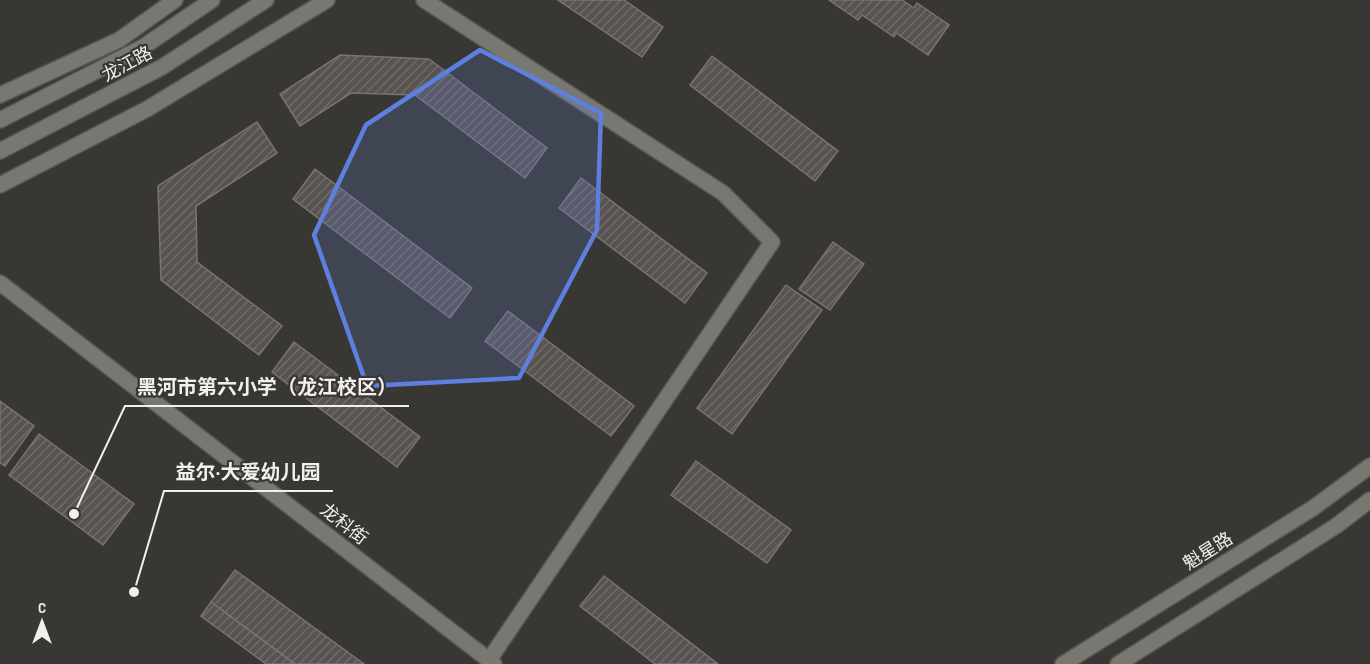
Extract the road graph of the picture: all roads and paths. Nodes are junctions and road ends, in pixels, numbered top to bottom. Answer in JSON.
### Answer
{"nodes":[{"id":1,"x":175,"y":0,"type":"edge"},
{"id":2,"x":212,"y":0,"type":"edge"},
{"id":3,"x":266,"y":0,"type":"edge"},
{"id":4,"x":327,"y":0,"type":"edge"},
{"id":5,"x":424,"y":0,"type":"edge"},
{"id":6,"x":0,"y":95,"type":"edge"},
{"id":7,"x":0,"y":120,"type":"edge"},
{"id":8,"x":0,"y":151,"type":"edge"},
{"id":9,"x":0,"y":185,"type":"edge"},
{"id":10,"x":0,"y":283,"type":"edge"},
{"id":11,"x":1370,"y":466,"type":"edge"},
{"id":12,"x":1370,"y":500,"type":"edge"},
{"id":13,"x":491,"y":662,"type":"edge"},
{"id":14,"x":1063,"y":664,"type":"edge"},
{"id":15,"x":1118,"y":664,"type":"edge"}],
"edges":[{"from":1,"to":6,"type":"street"},
{"from":2,"to":7,"type":"street","name":"龙江路"},
{"from":3,"to":8,"type":"street","name":"龙江路"},
{"from":4,"to":9,"type":"street"},
{"from":5,"to":13,"type":"street"},
{"from":10,"to":13,"type":"street","name":"龙科街"},
{"from":11,"to":14,"type":"street","name":"魁星路"},
{"from":12,"to":15,"type":"street"}]}
